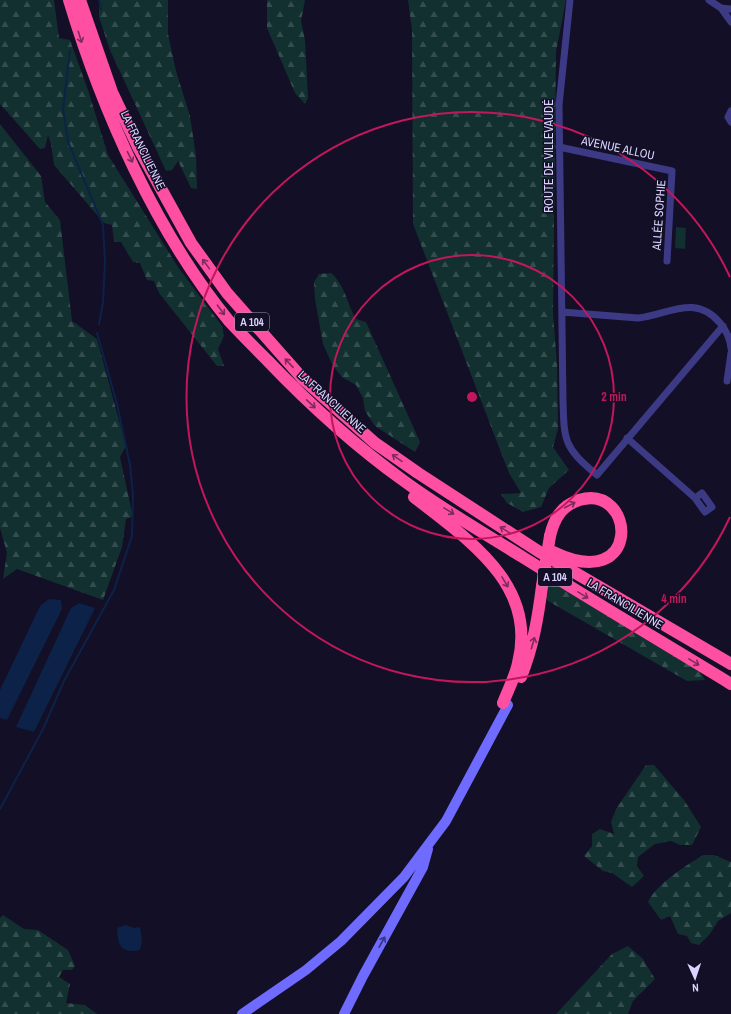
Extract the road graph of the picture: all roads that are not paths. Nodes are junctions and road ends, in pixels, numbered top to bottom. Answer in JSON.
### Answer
{"nodes":[{"id":1,"x":69,"y":0,"type":"edge"},
{"id":2,"x":80,"y":0,"type":"edge"},
{"id":3,"x":570,"y":0,"type":"edge"},
{"id":4,"x":709,"y":0,"type":"edge"},
{"id":5,"x":720,"y":8,"type":"junction"},
{"id":6,"x":731,"y":9,"type":"edge"},
{"id":7,"x":731,"y":22,"type":"edge"},
{"id":8,"x":731,"y":111,"type":"edge"},
{"id":9,"x":731,"y":122,"type":"edge"},
{"id":10,"x":559,"y":147,"type":"junction"},
{"id":11,"x":672,"y":171,"type":"joint"},
{"id":12,"x":667,"y":261,"type":"dead end"},
{"id":13,"x":562,"y":312,"type":"junction"},
{"id":14,"x":723,"y":326,"type":"junction"},
{"id":15,"x":731,"y":348,"type":"edge"},
{"id":16,"x":731,"y":353,"type":"edge"},
{"id":17,"x":727,"y":381,"type":"dead end"},
{"id":18,"x":626,"y":438,"type":"junction"},
{"id":19,"x":383,"y":464,"type":"junction"},
{"id":20,"x":695,"y":498,"type":"dead end"},
{"id":21,"x":538,"y":551,"type":"junction"},
{"id":22,"x":731,"y":664,"type":"edge"},
{"id":23,"x":731,"y":684,"type":"edge"},
{"id":24,"x":505,"y":704,"type":"junction"},
{"id":25,"x":428,"y":848,"type":"junction"},
{"id":26,"x":386,"y":896,"type":"junction"},
{"id":27,"x":242,"y":1014,"type":"edge"},
{"id":28,"x":344,"y":1014,"type":"edge"}],
"edges":[{"from":1,"to":19,"type":"highway","name":"LA FRANCILIENNE","number":"A 104","one_way":true},
{"from":21,"to":2,"type":"highway","name":"LA FRANCILIENNE","number":"A 104","one_way":true},
{"from":3,"to":10,"type":"street","name":"ROUTE DE VILLEVAUDÉ"},
{"from":4,"to":5,"type":"street"},
{"from":5,"to":6,"type":"street"},
{"from":5,"to":7,"type":"street"},
{"from":8,"to":9,"type":"street"},
{"from":10,"to":11,"type":"street","name":"AVENUE ALLOU"},
{"from":10,"to":13,"type":"street","name":"ROUTE DE VILLEVAUDÉ"},
{"from":11,"to":12,"type":"street","name":"ALLÉE SOPHIE"},
{"from":13,"to":14,"type":"street"},
{"from":13,"to":18,"type":"street","name":"ROUTE DE VILLEVAUDÉ"},
{"from":14,"to":15,"type":"street"},
{"from":14,"to":18,"type":"street"},
{"from":16,"to":17,"type":"street"},
{"from":18,"to":20,"type":"street"},
{"from":19,"to":23,"type":"highway","name":"LA FRANCILIENNE","number":"A 104","one_way":true},
{"from":19,"to":24,"type":"highway","one_way":true},
{"from":21,"to":22,"type":"highway","name":"LA FRANCILIENNE","number":"A 104"},
{"from":24,"to":21,"type":"highway","one_way":true,"bridge":true},
{"from":24,"to":25,"type":"main road"},
{"from":24,"to":26,"type":"main road"},
{"from":25,"to":26,"type":"main road"},
{"from":28,"to":25,"type":"main road","one_way":true},
{"from":26,"to":27,"type":"main road"}]}
